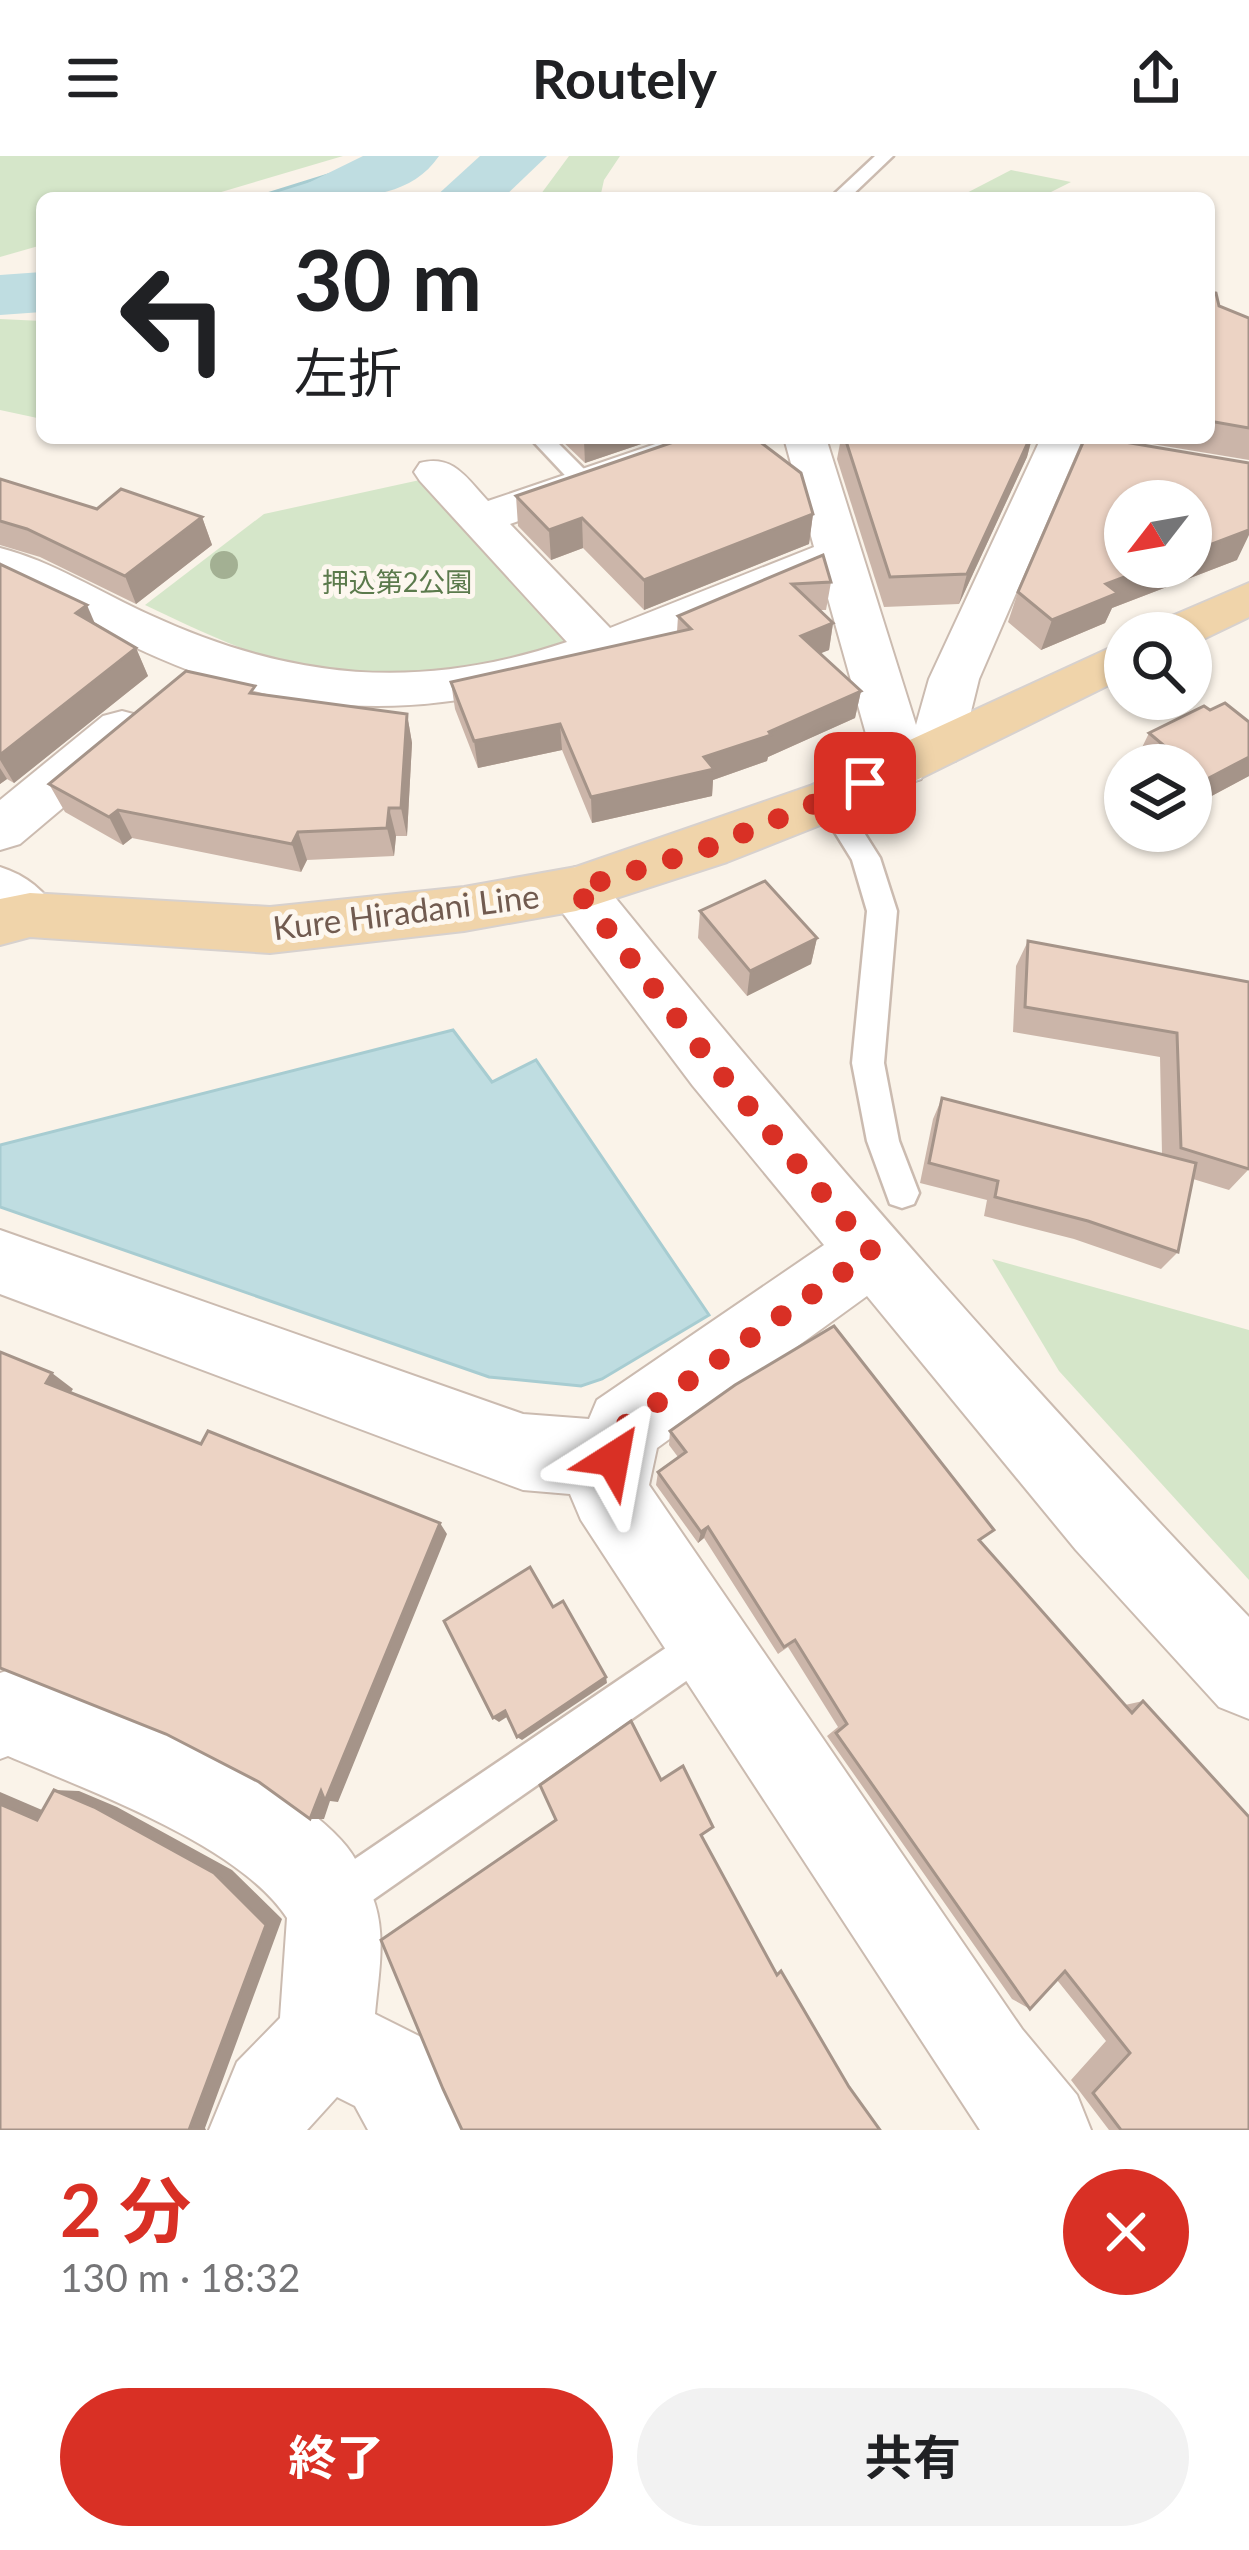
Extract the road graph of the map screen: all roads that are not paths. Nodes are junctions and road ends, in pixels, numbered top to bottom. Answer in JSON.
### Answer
{"nodes":[{"id":1,"x":885,"y":156,"type":"edge"},
{"id":2,"x":846,"y":192,"type":"edge"},
{"id":3,"x":547,"y":444,"type":"edge"},
{"id":4,"x":698,"y":444,"type":"edge"},
{"id":5,"x":807,"y":444,"type":"edge"},
{"id":6,"x":1059,"y":444,"type":"edge"},
{"id":7,"x":436,"y":472,"type":"dead end"},
{"id":8,"x":586,"y":483,"type":"junction"},
{"id":9,"x":481,"y":519,"type":"junction"},
{"id":10,"x":836,"y":554,"type":"junction"},
{"id":11,"x":0,"y":562,"type":"edge"},
{"id":12,"x":1249,"y":598,"type":"edge"},
{"id":13,"x":1212,"y":616,"type":"edge"},
{"id":14,"x":600,"y":648,"type":"junction"},
{"id":15,"x":1104,"y":667,"type":"edge"},
{"id":16,"x":179,"y":682,"type":"junction"},
{"id":17,"x":919,"y":757,"type":"junction"},
{"id":18,"x":829,"y":800,"type":"junction"},
{"id":19,"x":0,"y":830,"type":"edge"},
{"id":20,"x":576,"y":889,"type":"junction"},
{"id":21,"x":10,"y":909,"type":"edge"},
{"id":22,"x":887,"y":1222,"type":"junction"},
{"id":23,"x":0,"y":1262,"type":"edge"},
{"id":24,"x":613,"y":1459,"type":"junction"},
{"id":25,"x":707,"y":1641,"type":"junction"},
{"id":26,"x":1249,"y":1677,"type":"edge"},
{"id":27,"x":0,"y":1717,"type":"edge"},
{"id":28,"x":329,"y":1903,"type":"junction"},
{"id":29,"x":325,"y":2040,"type":"junction"},
{"id":30,"x":258,"y":2130,"type":"edge"},
{"id":31,"x":423,"y":2130,"type":"edge"},
{"id":32,"x":1042,"y":2130,"type":"edge"}],
"edges":[{"from":1,"to":2,"type":"lane"},
{"from":3,"to":8,"type":"lane"},
{"from":4,"to":8,"type":"street"},
{"from":5,"to":10,"type":"street"},
{"from":6,"to":17,"type":"street"},
{"from":7,"to":9,"type":"street"},
{"from":8,"to":9,"type":"street"},
{"from":9,"to":14,"type":"street"},
{"from":10,"to":14,"type":"street"},
{"from":10,"to":17,"type":"street"},
{"from":11,"to":16,"type":"street"},
{"from":12,"to":13,"type":"main road"},
{"from":14,"to":16,"type":"street"},
{"from":15,"to":17,"type":"main road","name":"Kure Hiradani Line"},
{"from":16,"to":19,"type":"street"},
{"from":17,"to":18,"type":"main road","name":"Kure Hiradani Line"},
{"from":18,"to":20,"type":"main road","name":"Kure Hiradani Line"},
{"from":18,"to":22,"type":"lane"},
{"from":20,"to":21,"type":"main road","name":"Kure Hiradani Line"},
{"from":20,"to":22,"type":"street"},
{"from":22,"to":24,"type":"street"},
{"from":22,"to":26,"type":"street"},
{"from":23,"to":24,"type":"street"},
{"from":24,"to":25,"type":"street"},
{"from":25,"to":28,"type":"lane"},
{"from":25,"to":32,"type":"street"},
{"from":27,"to":28,"type":"street"},
{"from":28,"to":29,"type":"street"},
{"from":29,"to":30,"type":"street"},
{"from":29,"to":31,"type":"street"}]}
